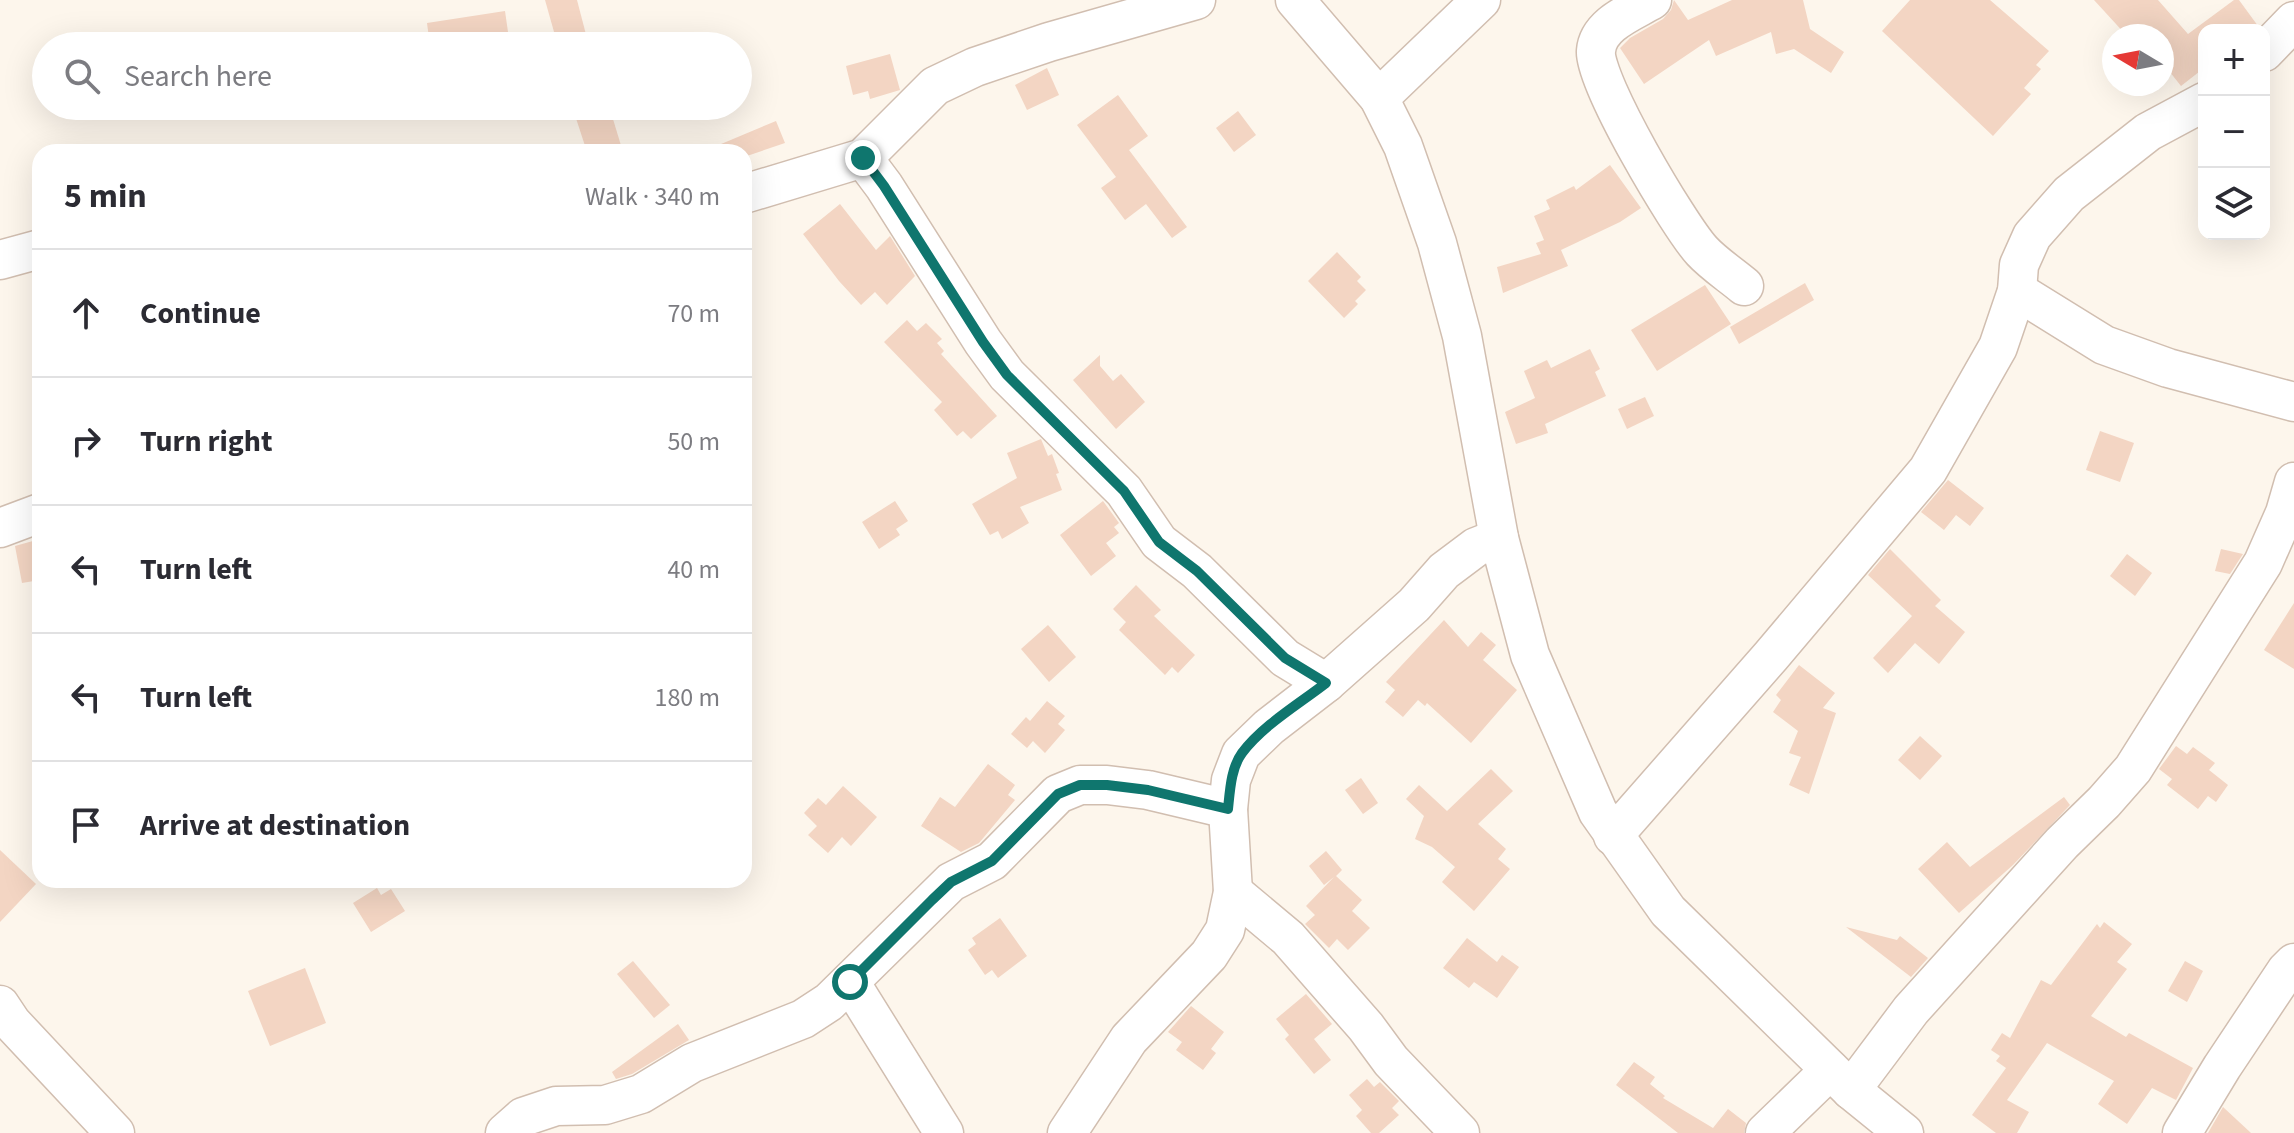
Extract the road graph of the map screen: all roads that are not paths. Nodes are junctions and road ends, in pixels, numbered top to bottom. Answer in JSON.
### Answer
{"nodes":[{"id":1,"x":1196,"y":0,"type":"edge"},
{"id":2,"x":1295,"y":0,"type":"edge"},
{"id":3,"x":1481,"y":0,"type":"edge"},
{"id":4,"x":1652,"y":0,"type":"edge"},
{"id":5,"x":2294,"y":21,"type":"edge"},
{"id":6,"x":2270,"y":46,"type":"edge"},
{"id":7,"x":1379,"y":98,"type":"junction"},
{"id":8,"x":2198,"y":105,"type":"edge"},
{"id":9,"x":863,"y":158,"type":"junction"},
{"id":10,"x":752,"y":192,"type":"edge"},
{"id":11,"x":32,"y":251,"type":"edge"},
{"id":12,"x":0,"y":260,"type":"edge"},
{"id":13,"x":1744,"y":286,"type":"dead end"},
{"id":14,"x":2017,"y":291,"type":"junction"},
{"id":15,"x":2294,"y":402,"type":"edge"},
{"id":16,"x":2294,"y":482,"type":"edge"},
{"id":17,"x":32,"y":516,"type":"edge"},
{"id":18,"x":0,"y":528,"type":"edge"},
{"id":19,"x":1499,"y":538,"type":"junction"},
{"id":20,"x":1326,"y":683,"type":"junction"},
{"id":21,"x":1228,"y":809,"type":"junction"},
{"id":22,"x":1613,"y":836,"type":"junction"},
{"id":23,"x":1233,"y":892,"type":"junction"},
{"id":24,"x":2294,"y":963,"type":"edge"},
{"id":25,"x":850,"y":982,"type":"junction"},
{"id":26,"x":0,"y":1005,"type":"edge"},
{"id":27,"x":1841,"y":1080,"type":"junction"},
{"id":28,"x":98,"y":1128,"type":"edge"},
{"id":29,"x":505,"y":1133,"type":"edge"},
{"id":30,"x":944,"y":1133,"type":"edge"},
{"id":31,"x":1067,"y":1133,"type":"edge"},
{"id":32,"x":1460,"y":1133,"type":"edge"},
{"id":33,"x":1765,"y":1133,"type":"edge"},
{"id":34,"x":1904,"y":1133,"type":"edge"},
{"id":35,"x":2182,"y":1133,"type":"edge"}],
"edges":[{"from":1,"to":9,"type":"street"},
{"from":2,"to":7,"type":"street"},
{"from":3,"to":7,"type":"street"},
{"from":4,"to":13,"type":"street"},
{"from":5,"to":6,"type":"street"},
{"from":7,"to":19,"type":"street"},
{"from":8,"to":14,"type":"street"},
{"from":9,"to":10,"type":"street"},
{"from":9,"to":20,"type":"street"},
{"from":11,"to":12,"type":"street"},
{"from":14,"to":15,"type":"street"},
{"from":14,"to":22,"type":"street"},
{"from":16,"to":27,"type":"street"},
{"from":17,"to":18,"type":"street"},
{"from":19,"to":20,"type":"street"},
{"from":19,"to":22,"type":"street"},
{"from":20,"to":21,"type":"street"},
{"from":21,"to":23,"type":"street"},
{"from":21,"to":25,"type":"street"},
{"from":22,"to":27,"type":"street"},
{"from":23,"to":31,"type":"street"},
{"from":23,"to":32,"type":"street"},
{"from":24,"to":35,"type":"street"},
{"from":25,"to":29,"type":"street"},
{"from":25,"to":30,"type":"street"},
{"from":26,"to":28,"type":"street"},
{"from":27,"to":33,"type":"street"},
{"from":27,"to":34,"type":"street"}]}
